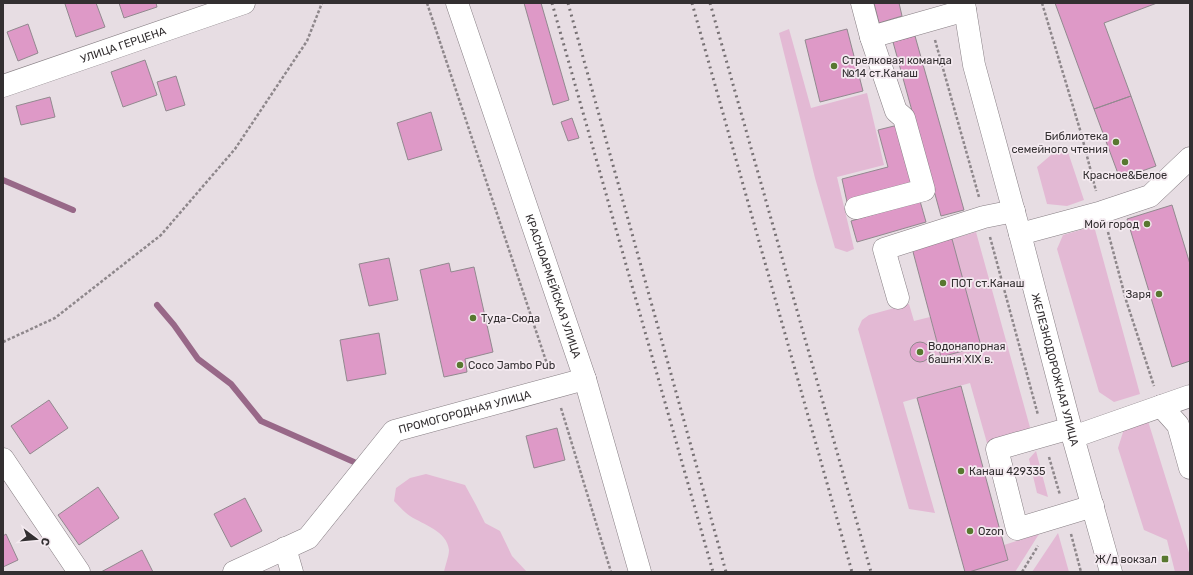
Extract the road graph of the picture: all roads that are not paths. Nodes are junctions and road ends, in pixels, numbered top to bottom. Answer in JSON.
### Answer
{"nodes":[{"id":1,"x":244,"y":3,"type":"edge"},
{"id":2,"x":457,"y":3,"type":"edge"},
{"id":3,"x":862,"y":3,"type":"edge"},
{"id":4,"x":964,"y":6,"type":"edge"},
{"id":5,"x":872,"y":37,"type":"junction"},
{"id":6,"x":3,"y":86,"type":"edge"},
{"id":7,"x":1190,"y":158,"type":"edge"},
{"id":8,"x":856,"y":208,"type":"dead end"},
{"id":9,"x":1014,"y":211,"type":"junction"},
{"id":10,"x":1020,"y":234,"type":"junction"},
{"id":11,"x":898,"y":298,"type":"dead end"},
{"id":12,"x":585,"y":379,"type":"junction"},
{"id":13,"x":1190,"y":396,"type":"edge"},
{"id":14,"x":1160,"y":406,"type":"junction"},
{"id":15,"x":1072,"y":433,"type":"junction"},
{"id":16,"x":3,"y":459,"type":"edge"},
{"id":17,"x":1190,"y":468,"type":"edge"},
{"id":18,"x":1093,"y":506,"type":"junction"},
{"id":19,"x":285,"y":548,"type":"junction"},
{"id":20,"x":79,"y":572,"type":"edge"},
{"id":21,"x":234,"y":572,"type":"edge"},
{"id":22,"x":292,"y":572,"type":"edge"},
{"id":23,"x":640,"y":572,"type":"edge"},
{"id":24,"x":1111,"y":572,"type":"edge"}],
"edges":[{"from":1,"to":6,"type":"main road","name":"УЛИЦА ГЕРЦЕНА"},
{"from":2,"to":12,"type":"main road","name":"КРАСНОАРМЕЙСКАЯ УЛИЦА"},
{"from":3,"to":5,"type":"main road"},
{"from":4,"to":5,"type":"main road"},
{"from":4,"to":9,"type":"main road","name":"ЖЕЛЕЗНОДОРОЖНАЯ УЛИЦА"},
{"from":5,"to":8,"type":"main road"},
{"from":7,"to":10,"type":"main road"},
{"from":9,"to":10,"type":"main road","name":"ЖЕЛЕЗНОДОРОЖНАЯ УЛИЦА"},
{"from":9,"to":11,"type":"main road"},
{"from":10,"to":15,"type":"main road","name":"ЖЕЛЕЗНОДОРОЖНАЯ УЛИЦА"},
{"from":12,"to":19,"type":"main road","name":"ПРОМОГОРОДНАЯ УЛИЦА"},
{"from":12,"to":23,"type":"main road","name":"КРАСНОАРМЕЙСКАЯ УЛИЦА"},
{"from":13,"to":14,"type":"main road"},
{"from":14,"to":15,"type":"main road"},
{"from":14,"to":17,"type":"main road"},
{"from":15,"to":18,"type":"main road","name":"ЖЕЛЕЗНОДОРОЖНАЯ УЛИЦА"},
{"from":15,"to":18,"type":"main road"},
{"from":16,"to":20,"type":"main road"},
{"from":18,"to":24,"type":"main road","name":"ЖЕЛЕЗНОДОРОЖНАЯ УЛИЦА"},
{"from":19,"to":21,"type":"main road","name":"ПРОМОГОРОДНАЯ УЛИЦА"},
{"from":19,"to":22,"type":"main road"}]}
